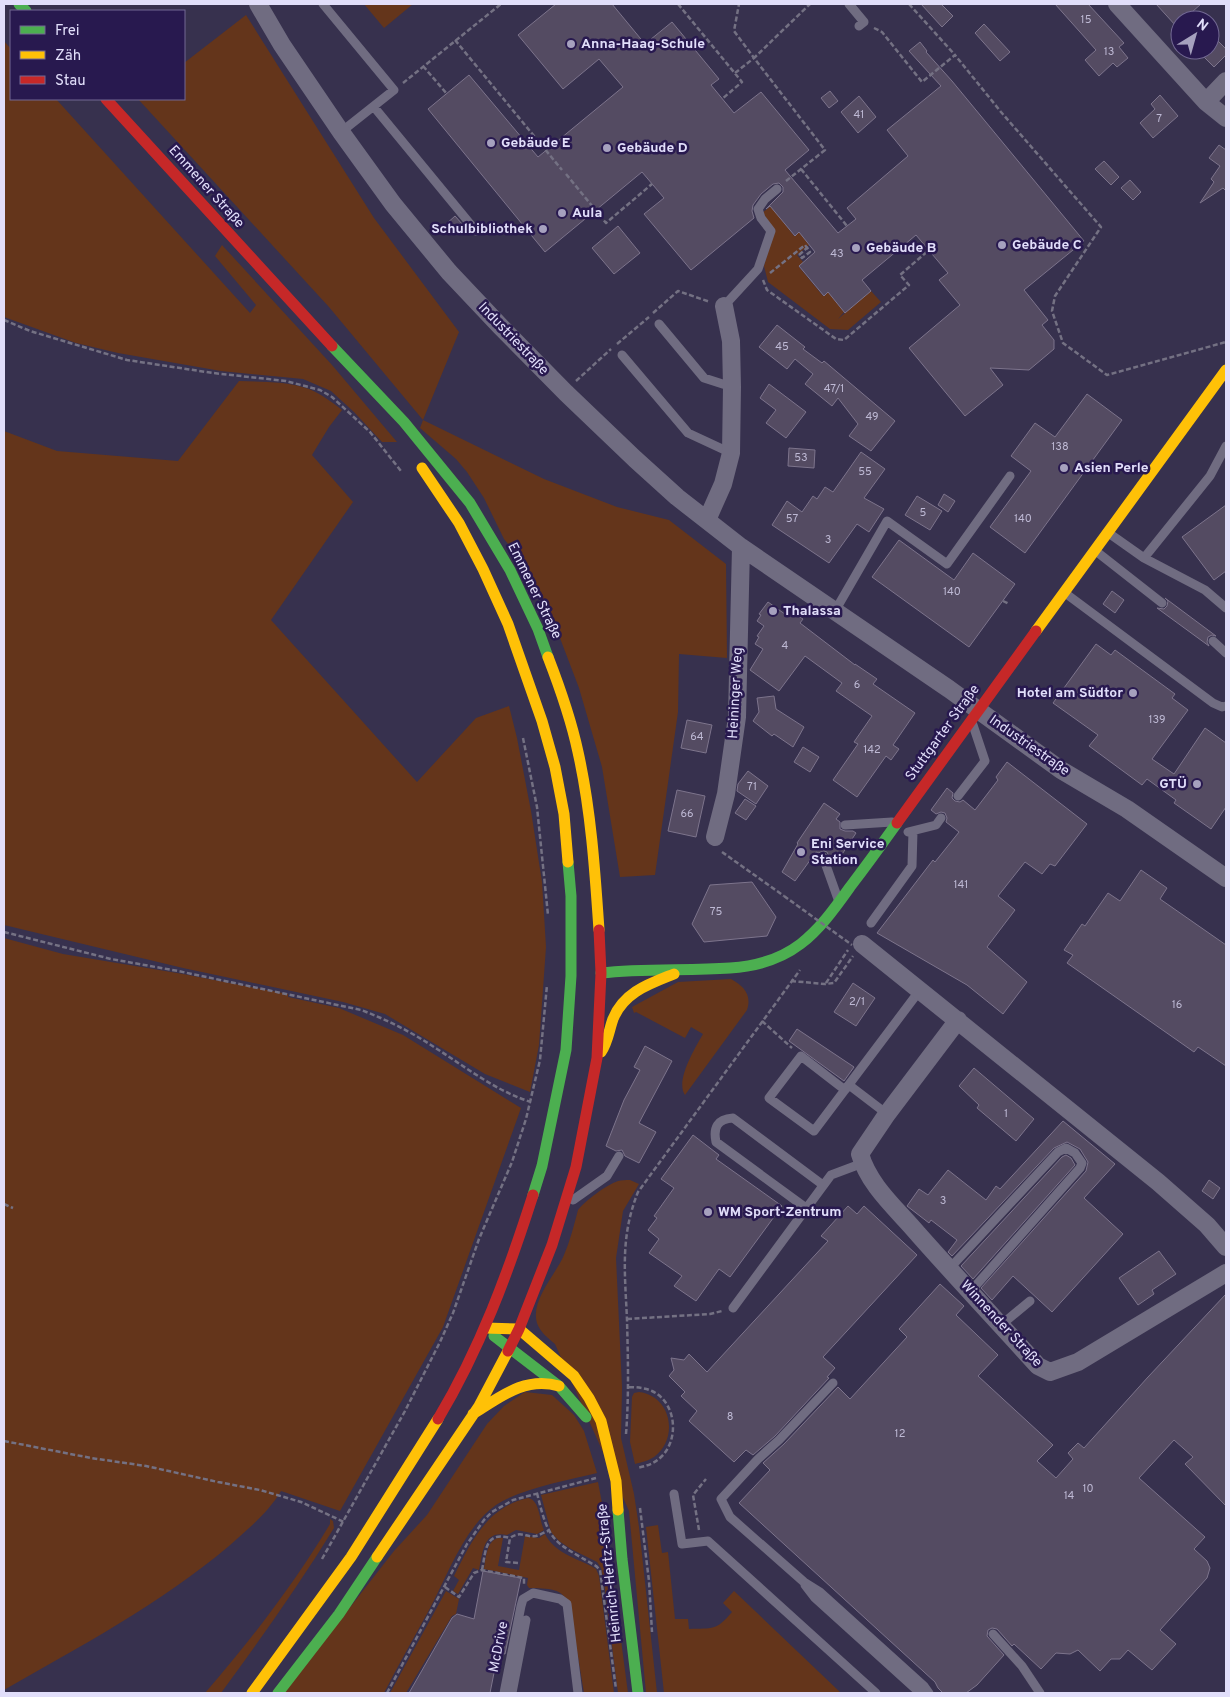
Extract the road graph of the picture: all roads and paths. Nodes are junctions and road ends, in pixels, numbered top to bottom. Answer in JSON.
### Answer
{"nodes":[{"id":1,"x":258,"y":4,"type":"edge"},
{"id":2,"x":322,"y":4,"type":"edge"},
{"id":3,"x":501,"y":4,"type":"edge"},
{"id":4,"x":678,"y":4,"type":"edge"},
{"id":5,"x":739,"y":4,"type":"edge"},
{"id":6,"x":810,"y":4,"type":"edge"},
{"id":7,"x":849,"y":4,"type":"edge"},
{"id":8,"x":908,"y":4,"type":"edge"},
{"id":9,"x":1117,"y":4,"type":"edge"},
{"id":10,"x":862,"y":24,"type":"joint"},
{"id":11,"x":455,"y":40,"type":"junction"},
{"id":12,"x":955,"y":55,"type":"junction"},
{"id":13,"x":754,"y":58,"type":"junction"},
{"id":14,"x":423,"y":66,"type":"junction"},
{"id":15,"x":735,"y":74,"type":"junction"},
{"id":16,"x":1226,"y":81,"type":"edge"},
{"id":17,"x":394,"y":90,"type":"junction"},
{"id":18,"x":447,"y":94,"type":"dead end"},
{"id":19,"x":722,"y":99,"type":"dead end"},
{"id":20,"x":107,"y":100,"type":"edge"},
{"id":21,"x":1206,"y":102,"type":"junction"},
{"id":22,"x":374,"y":107,"type":"junction"},
{"id":23,"x":1226,"y":118,"type":"edge"},
{"id":24,"x":341,"y":132,"type":"junction"},
{"id":25,"x":801,"y":169,"type":"junction"},
{"id":26,"x":562,"y":170,"type":"dead end"},
{"id":27,"x":566,"y":174,"type":"dead end"},
{"id":28,"x":652,"y":184,"type":"dead end"},
{"id":29,"x":780,"y":186,"type":"joint"},
{"id":30,"x":847,"y":226,"type":"dead end"},
{"id":31,"x":476,"y":231,"type":"dead end"},
{"id":32,"x":929,"y":250,"type":"dead end"},
{"id":33,"x":812,"y":253,"type":"junction"},
{"id":34,"x":758,"y":269,"type":"junction"},
{"id":35,"x":770,"y":273,"type":"dead end"},
{"id":36,"x":284,"y":294,"type":"junction"},
{"id":37,"x":724,"y":306,"type":"junction"},
{"id":38,"x":4,"y":320,"type":"edge"},
{"id":39,"x":659,"y":324,"type":"dead end"},
{"id":40,"x":1226,"y":342,"type":"edge"},
{"id":41,"x":622,"y":355,"type":"dead end"},
{"id":42,"x":1226,"y":370,"type":"edge"},
{"id":43,"x":569,"y":376,"type":"dead end"},
{"id":44,"x":732,"y":386,"type":"junction"},
{"id":45,"x":1222,"y":386,"type":"edge"},
{"id":46,"x":383,"y":417,"type":"dead end"},
{"id":47,"x":1226,"y":446,"type":"edge"},
{"id":48,"x":731,"y":453,"type":"junction"},
{"id":49,"x":413,"y":455,"type":"dead end"},
{"id":50,"x":1010,"y":476,"type":"dead end"},
{"id":51,"x":405,"y":477,"type":"dead end"},
{"id":52,"x":707,"y":520,"type":"junction"},
{"id":53,"x":1108,"y":532,"type":"junction"},
{"id":54,"x":741,"y":546,"type":"junction"},
{"id":55,"x":1095,"y":551,"type":"junction"},
{"id":56,"x":1144,"y":558,"type":"junction"},
{"id":57,"x":1064,"y":593,"type":"junction"},
{"id":58,"x":1003,"y":601,"type":"dead end"},
{"id":59,"x":1162,"y":603,"type":"dead end"},
{"id":60,"x":1009,"y":604,"type":"dead end"},
{"id":61,"x":1226,"y":608,"type":"edge"},
{"id":62,"x":835,"y":611,"type":"junction"},
{"id":63,"x":1213,"y":641,"type":"dead end"},
{"id":64,"x":1226,"y":653,"type":"edge"},
{"id":65,"x":1226,"y":706,"type":"edge"},
{"id":66,"x":975,"y":715,"type":"junction"},
{"id":67,"x":522,"y":731,"type":"dead end"},
{"id":68,"x":958,"y":796,"type":"dead end"},
{"id":69,"x":941,"y":818,"type":"dead end"},
{"id":70,"x":898,"y":822,"type":"junction"},
{"id":71,"x":845,"y":826,"type":"dead end"},
{"id":72,"x":912,"y":831,"type":"junction"},
{"id":73,"x":715,"y":837,"type":"dead end"},
{"id":74,"x":886,"y":838,"type":"junction"},
{"id":75,"x":728,"y":856,"type":"dead end"},
{"id":76,"x":823,"y":857,"type":"dead end"},
{"id":77,"x":1226,"y":878,"type":"edge"},
{"id":78,"x":839,"y":902,"type":"junction"},
{"id":79,"x":548,"y":916,"type":"dead end"},
{"id":80,"x":871,"y":923,"type":"dead end"},
{"id":81,"x":4,"y":932,"type":"edge"},
{"id":82,"x":857,"y":944,"type":"junction"},
{"id":83,"x":685,"y":969,"type":"junction"},
{"id":84,"x":601,"y":973,"type":"junction"},
{"id":85,"x":571,"y":976,"type":"junction"},
{"id":86,"x":548,"y":982,"type":"dead end"},
{"id":87,"x":825,"y":984,"type":"junction"},
{"id":88,"x":642,"y":986,"type":"junction"},
{"id":89,"x":920,"y":990,"type":"junction"},
{"id":90,"x":958,"y":1020,"type":"junction"},
{"id":91,"x":762,"y":1021,"type":"junction"},
{"id":92,"x":801,"y":1056,"type":"junction"},
{"id":93,"x":597,"y":1058,"type":"junction"},
{"id":94,"x":847,"y":1087,"type":"junction"},
{"id":95,"x":531,"y":1102,"type":"junction"},
{"id":96,"x":887,"y":1114,"type":"junction"},
{"id":97,"x":619,"y":1156,"type":"dead end"},
{"id":98,"x":863,"y":1163,"type":"junction"},
{"id":99,"x":824,"y":1185,"type":"junction"},
{"id":100,"x":4,"y":1204,"type":"edge"},
{"id":101,"x":565,"y":1206,"type":"junction"},
{"id":102,"x":13,"y":1208,"type":"dead end"},
{"id":103,"x":806,"y":1208,"type":"junction"},
{"id":104,"x":1226,"y":1247,"type":"edge"},
{"id":105,"x":949,"y":1269,"type":"junction"},
{"id":106,"x":1226,"y":1273,"type":"edge"},
{"id":107,"x":970,"y":1292,"type":"junction"},
{"id":108,"x":1030,"y":1301,"type":"dead end"},
{"id":109,"x":733,"y":1308,"type":"joint"},
{"id":110,"x":626,"y":1319,"type":"junction"},
{"id":111,"x":1001,"y":1325,"type":"junction"},
{"id":112,"x":485,"y":1328,"type":"junction"},
{"id":113,"x":519,"y":1329,"type":"junction"},
{"id":114,"x":509,"y":1350,"type":"junction"},
{"id":115,"x":833,"y":1383,"type":"dead end"},
{"id":116,"x":558,"y":1386,"type":"junction"},
{"id":117,"x":473,"y":1414,"type":"junction"},
{"id":118,"x":4,"y":1442,"type":"edge"},
{"id":119,"x":609,"y":1450,"type":"junction"},
{"id":120,"x":637,"y":1468,"type":"dead end"},
{"id":121,"x":596,"y":1478,"type":"dead end"},
{"id":122,"x":706,"y":1480,"type":"dead end"},
{"id":123,"x":537,"y":1493,"type":"junction"},
{"id":124,"x":674,"y":1494,"type":"dead end"},
{"id":125,"x":344,"y":1522,"type":"junction"},
{"id":126,"x":548,"y":1531,"type":"junction"},
{"id":127,"x":510,"y":1538,"type":"junction"},
{"id":128,"x":700,"y":1542,"type":"junction"},
{"id":129,"x":319,"y":1563,"type":"dead end"},
{"id":130,"x":518,"y":1563,"type":"dead end"},
{"id":131,"x":482,"y":1570,"type":"junction"},
{"id":132,"x":804,"y":1582,"type":"junction"},
{"id":133,"x":444,"y":1587,"type":"junction"},
{"id":134,"x":528,"y":1595,"type":"junction"},
{"id":135,"x":526,"y":1620,"type":"dead end"},
{"id":136,"x":993,"y":1634,"type":"dead end"},
{"id":137,"x":252,"y":1693,"type":"edge"},
{"id":138,"x":278,"y":1693,"type":"edge"},
{"id":139,"x":387,"y":1693,"type":"edge"},
{"id":140,"x":504,"y":1693,"type":"edge"},
{"id":141,"x":512,"y":1693,"type":"edge"},
{"id":142,"x":578,"y":1693,"type":"edge"},
{"id":143,"x":616,"y":1693,"type":"edge"},
{"id":144,"x":638,"y":1693,"type":"edge"},
{"id":145,"x":876,"y":1693,"type":"edge"},
{"id":146,"x":920,"y":1693,"type":"edge"},
{"id":147,"x":929,"y":1693,"type":"edge"},
{"id":148,"x":1040,"y":1693,"type":"edge"}],
"edges":[{"from":1,"to":24,"type":"street","name":"Industriestraße"},
{"from":2,"to":17,"type":"lane"},
{"from":3,"to":11,"type":"path"},
{"from":4,"to":15,"type":"path"},
{"from":5,"to":13,"type":"path"},
{"from":6,"to":13,"type":"path"},
{"from":7,"to":10,"type":"lane"},
{"from":8,"to":12,"type":"path"},
{"from":9,"to":21,"type":"street"},
{"from":10,"to":12,"type":"path"},
{"from":11,"to":14,"type":"path"},
{"from":11,"to":26,"type":"path"},
{"from":12,"to":40,"type":"path"},
{"from":13,"to":15,"type":"path"},
{"from":13,"to":25,"type":"path"},
{"from":14,"to":17,"type":"path"},
{"from":14,"to":18,"type":"path"},
{"from":15,"to":19,"type":"path"},
{"from":16,"to":21,"type":"street"},
{"from":17,"to":22,"type":"lane"},
{"from":20,"to":36,"type":"main road","name":"Emmener Straße"},
{"from":21,"to":23,"type":"street"},
{"from":22,"to":24,"type":"lane"},
{"from":22,"to":31,"type":"lane"},
{"from":24,"to":52,"type":"street","name":"Industriestraße"},
{"from":25,"to":29,"type":"path"},
{"from":25,"to":30,"type":"path"},
{"from":27,"to":28,"type":"path"},
{"from":29,"to":34,"type":"lane"},
{"from":32,"to":34,"type":"path"},
{"from":33,"to":33,"type":"path","bridge":true},
{"from":33,"to":35,"type":"path"},
{"from":34,"to":37,"type":"lane"},
{"from":36,"to":46,"type":"main road","name":"Emmener Straße"},
{"from":36,"to":84,"type":"main road","name":"Emmener Straße"},
{"from":37,"to":43,"type":"path"},
{"from":37,"to":44,"type":"street"},
{"from":38,"to":51,"type":"path"},
{"from":39,"to":44,"type":"lane"},
{"from":41,"to":48,"type":"lane"},
{"from":42,"to":45,"type":"main road","name":"Stuttgarter Straße"},
{"from":44,"to":48,"type":"street"},
{"from":45,"to":53,"type":"main road","name":"Stuttgarter Straße"},
{"from":47,"to":56,"type":"lane"},
{"from":48,"to":52,"type":"street"},
{"from":49,"to":85,"type":"main road"},
{"from":50,"to":62,"type":"lane"},
{"from":52,"to":54,"type":"street","name":"Industriestraße"},
{"from":53,"to":55,"type":"main road","name":"Stuttgarter Straße"},
{"from":53,"to":56,"type":"lane"},
{"from":54,"to":62,"type":"street","name":"Industriestraße"},
{"from":54,"to":73,"type":"street","name":"Heininger Weg"},
{"from":55,"to":57,"type":"main road","name":"Stuttgarter Straße"},
{"from":55,"to":59,"type":"lane"},
{"from":56,"to":61,"type":"lane"},
{"from":57,"to":65,"type":"lane"},
{"from":57,"to":66,"type":"main road","name":"Stuttgarter Straße"},
{"from":58,"to":60,"type":"path"},
{"from":62,"to":66,"type":"street","name":"Industriestraße"},
{"from":63,"to":64,"type":"lane"},
{"from":66,"to":68,"type":"lane"},
{"from":66,"to":70,"type":"main road","name":"Stuttgarter Straße"},
{"from":66,"to":77,"type":"street","name":"Industriestraße"},
{"from":67,"to":79,"type":"path"},
{"from":69,"to":72,"type":"lane"},
{"from":70,"to":71,"type":"lane"},
{"from":70,"to":74,"type":"main road","name":"Stuttgarter Straße"},
{"from":72,"to":74,"type":"lane"},
{"from":72,"to":80,"type":"lane"},
{"from":74,"to":78,"type":"main road","name":"Stuttgarter Straße"},
{"from":75,"to":82,"type":"path","bridge":true},
{"from":76,"to":78,"type":"lane"},
{"from":78,"to":83,"type":"main road","name":"Stuttgarter Straße"},
{"from":81,"to":95,"type":"path"},
{"from":82,"to":87,"type":"path"},
{"from":82,"to":87,"type":"path"},
{"from":82,"to":89,"type":"street"},
{"from":83,"to":84,"type":"main road","name":"Stuttgarter Straße"},
{"from":83,"to":88,"type":"main road"},
{"from":84,"to":85,"type":"main road","name":"Stuttgarter Straße"},
{"from":84,"to":88,"type":"main road"},
{"from":84,"to":93,"type":"main road","name":"Emmener Straße"},
{"from":85,"to":112,"type":"main road"},
{"from":86,"to":95,"type":"path"},
{"from":87,"to":91,"type":"path"},
{"from":88,"to":93,"type":"main road"},
{"from":89,"to":90,"type":"street"},
{"from":89,"to":94,"type":"lane"},
{"from":90,"to":96,"type":"street"},
{"from":90,"to":104,"type":"street"},
{"from":91,"to":92,"type":"path"},
{"from":91,"to":110,"type":"path"},
{"from":92,"to":94,"type":"lane"},
{"from":92,"to":94,"type":"lane"},
{"from":93,"to":101,"type":"main road"},
{"from":94,"to":96,"type":"lane"},
{"from":95,"to":125,"type":"path"},
{"from":96,"to":98,"type":"street"},
{"from":97,"to":101,"type":"lane"},
{"from":98,"to":99,"type":"lane"},
{"from":98,"to":105,"type":"street","name":"Winnender Straße"},
{"from":99,"to":103,"type":"lane"},
{"from":99,"to":103,"type":"lane"},
{"from":100,"to":102,"type":"path"},
{"from":101,"to":113,"type":"main road"},
{"from":103,"to":109,"type":"lane"},
{"from":105,"to":107,"type":"street","name":"Winnender Straße"},
{"from":105,"to":107,"type":"lane"},
{"from":106,"to":111,"type":"street","name":"Winnender Straße"},
{"from":107,"to":111,"type":"street","name":"Winnender Straße"},
{"from":108,"to":111,"type":"lane"},
{"from":109,"to":110,"type":"path"},
{"from":110,"to":120,"type":"path"},
{"from":112,"to":113,"type":"main road"},
{"from":112,"to":114,"type":"main road","name":"Heinrich-Hertz-Straße"},
{"from":112,"to":137,"type":"main road"},
{"from":113,"to":114,"type":"main road"},
{"from":113,"to":119,"type":"main road","name":"Heinrich-Hertz-Straße"},
{"from":114,"to":116,"type":"main road","name":"Heinrich-Hertz-Straße"},
{"from":114,"to":117,"type":"main road"},
{"from":115,"to":132,"type":"lane"},
{"from":116,"to":117,"type":"main road"},
{"from":116,"to":119,"type":"main road","name":"Heinrich-Hertz-Straße"},
{"from":117,"to":138,"type":"main road"},
{"from":118,"to":125,"type":"path"},
{"from":119,"to":144,"type":"main road","name":"Heinrich-Hertz-Straße"},
{"from":121,"to":123,"type":"path"},
{"from":122,"to":128,"type":"path"},
{"from":123,"to":126,"type":"path"},
{"from":123,"to":133,"type":"path"},
{"from":124,"to":128,"type":"lane"},
{"from":125,"to":129,"type":"path"},
{"from":126,"to":127,"type":"path"},
{"from":126,"to":143,"type":"path"},
{"from":127,"to":130,"type":"path"},
{"from":127,"to":131,"type":"path"},
{"from":128,"to":145,"type":"lane"},
{"from":131,"to":133,"type":"path"},
{"from":131,"to":134,"type":"path"},
{"from":132,"to":146,"type":"lane"},
{"from":132,"to":147,"type":"lane"},
{"from":133,"to":139,"type":"path"},
{"from":134,"to":140,"type":"lane","name":"McDrive"},
{"from":134,"to":142,"type":"lane"},
{"from":135,"to":141,"type":"lane"},
{"from":136,"to":148,"type":"lane"}]}
